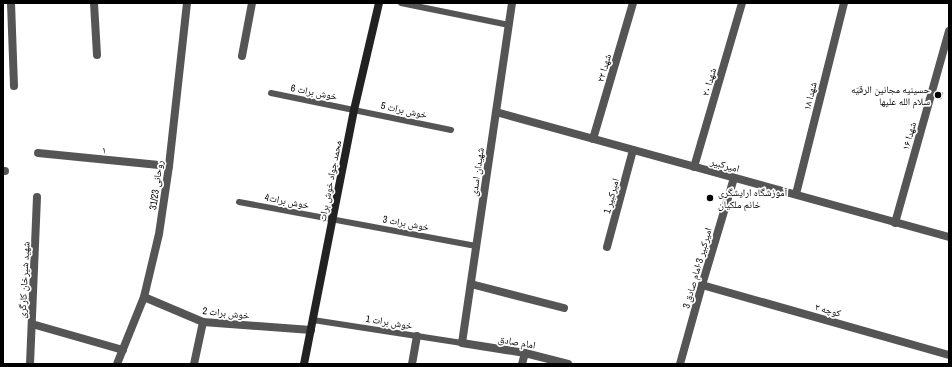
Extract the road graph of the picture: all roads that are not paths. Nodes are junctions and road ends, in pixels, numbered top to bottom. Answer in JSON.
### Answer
{"nodes":[{"id":1,"x":12,"y":3,"type":"edge"},
{"id":2,"x":94,"y":3,"type":"edge"},
{"id":3,"x":187,"y":3,"type":"edge"},
{"id":4,"x":252,"y":3,"type":"edge"},
{"id":5,"x":379,"y":3,"type":"edge"},
{"id":6,"x":401,"y":3,"type":"edge"},
{"id":7,"x":512,"y":3,"type":"edge"},
{"id":8,"x":633,"y":3,"type":"edge"},
{"id":9,"x":742,"y":3,"type":"edge"},
{"id":10,"x":844,"y":3,"type":"edge"},
{"id":11,"x":509,"y":25,"type":"junction"},
{"id":12,"x":949,"y":31,"type":"edge"},
{"id":13,"x":97,"y":55,"type":"dead end"},
{"id":14,"x":242,"y":56,"type":"dead end"},
{"id":15,"x":14,"y":86,"type":"dead end"},
{"id":16,"x":271,"y":93,"type":"dead end"},
{"id":17,"x":354,"y":110,"type":"junction"},
{"id":18,"x":496,"y":112,"type":"junction"},
{"id":19,"x":451,"y":130,"type":"dead end"},
{"id":20,"x":593,"y":140,"type":"junction"},
{"id":21,"x":633,"y":150,"type":"junction"},
{"id":22,"x":38,"y":153,"type":"dead end"},
{"id":23,"x":169,"y":166,"type":"junction"},
{"id":24,"x":694,"y":167,"type":"junction"},
{"id":25,"x":734,"y":178,"type":"junction"},
{"id":26,"x":796,"y":194,"type":"junction"},
{"id":27,"x":37,"y":197,"type":"dead end"},
{"id":28,"x":239,"y":202,"type":"dead end"},
{"id":29,"x":332,"y":220,"type":"junction"},
{"id":30,"x":895,"y":223,"type":"junction"},
{"id":31,"x":949,"y":238,"type":"edge"},
{"id":32,"x":476,"y":246,"type":"junction"},
{"id":33,"x":608,"y":247,"type":"dead end"},
{"id":34,"x":471,"y":284,"type":"junction"},
{"id":35,"x":702,"y":285,"type":"junction"},
{"id":36,"x":144,"y":297,"type":"junction"},
{"id":37,"x":564,"y":308,"type":"dead end"},
{"id":38,"x":313,"y":320,"type":"junction"},
{"id":39,"x":202,"y":322,"type":"junction"},
{"id":40,"x":32,"y":324,"type":"junction"},
{"id":41,"x":311,"y":330,"type":"junction"},
{"id":42,"x":417,"y":336,"type":"junction"},
{"id":43,"x":462,"y":343,"type":"junction"},
{"id":44,"x":123,"y":350,"type":"junction"},
{"id":45,"x":524,"y":353,"type":"junction"},
{"id":46,"x":949,"y":355,"type":"edge"},
{"id":47,"x":30,"y":364,"type":"edge"},
{"id":48,"x":117,"y":364,"type":"edge"},
{"id":49,"x":194,"y":364,"type":"edge"},
{"id":50,"x":304,"y":364,"type":"edge"},
{"id":51,"x":412,"y":364,"type":"edge"},
{"id":52,"x":522,"y":364,"type":"edge"},
{"id":53,"x":568,"y":364,"type":"edge"},
{"id":54,"x":680,"y":364,"type":"edge"}],
"edges":[{"from":1,"to":15,"type":"street"},
{"from":2,"to":13,"type":"street"},
{"from":3,"to":23,"type":"street","name":"روحانی 31/23"},
{"from":4,"to":14,"type":"street"},
{"from":5,"to":17,"type":"street","name":"محمد جواد خوش برات"},
{"from":6,"to":11,"type":"lane"},
{"from":7,"to":11,"type":"street","name":"شهیدان اسدی"},
{"from":8,"to":20,"type":"street","name":"شهدا ۲۲"},
{"from":9,"to":24,"type":"street","name":"شهدا ۲۰"},
{"from":10,"to":26,"type":"street","name":"شهدا ۱۸"},
{"from":11,"to":18,"type":"street","name":"شهیدان اسدی"},
{"from":12,"to":30,"type":"street","name":"شهدا ۱۶"},
{"from":16,"to":17,"type":"lane","name":"خوش برات 6"},
{"from":17,"to":19,"type":"lane","name":"خوش برات 5"},
{"from":17,"to":29,"type":"street","name":"محمد جواد خوش برات"},
{"from":18,"to":20,"type":"street","name":"امیرکبیر"},
{"from":18,"to":32,"type":"street","name":"شهیدان اسدی"},
{"from":20,"to":21,"type":"street","name":"امیرکبیر"},
{"from":21,"to":24,"type":"street","name":"امیرکبیر"},
{"from":21,"to":33,"type":"street","name":"امیرکبیر 1"},
{"from":22,"to":23,"type":"street","name":"۱"},
{"from":23,"to":36,"type":"street","name":"روحانی 31/23"},
{"from":24,"to":25,"type":"street","name":"امیرکبیر"},
{"from":25,"to":26,"type":"street","name":"امیرکبیر"},
{"from":25,"to":35,"type":"street","name":"امیرکبیر 3-امام صادق 3"},
{"from":26,"to":30,"type":"street","name":"امیرکبیر"},
{"from":27,"to":40,"type":"street","name":"شهید شیرخان کارگری"},
{"from":28,"to":29,"type":"lane","name":"خوش برات4"},
{"from":29,"to":32,"type":"lane","name":"خوش برات 3"},
{"from":29,"to":38,"type":"street","name":"محمد جواد خوش برات"},
{"from":30,"to":31,"type":"street","name":"امیرکبیر"},
{"from":32,"to":34,"type":"street","name":"شهیدان اسدی"},
{"from":34,"to":37,"type":"street"},
{"from":34,"to":43,"type":"street","name":"شهیدان اسدی"},
{"from":35,"to":46,"type":"street","name":"کوچه ۲"},
{"from":35,"to":54,"type":"street","name":"امیرکبیر 3-امام صادق 3"},
{"from":36,"to":39,"type":"street","name":"خوش برات 2"},
{"from":36,"to":44,"type":"street","name":"روحانی 31/23"},
{"from":38,"to":41,"type":"street","name":"محمد جواد خوش برات"},
{"from":38,"to":42,"type":"lane","name":"خوش برات 1"},
{"from":39,"to":41,"type":"street","name":"خوش برات 2"},
{"from":39,"to":49,"type":"street"},
{"from":40,"to":44,"type":"street"},
{"from":40,"to":47,"type":"street","name":"شهید شیرخان کارگری"},
{"from":41,"to":50,"type":"street","name":"محمد جواد خوش برات"},
{"from":42,"to":43,"type":"lane","name":"خوش برات 1"},
{"from":42,"to":51,"type":"street"},
{"from":43,"to":45,"type":"street","name":"امام صادق"},
{"from":44,"to":48,"type":"street","name":"روحانی 31/23"},
{"from":45,"to":52,"type":"street"},
{"from":45,"to":53,"type":"street","name":"امام صادق"}]}
